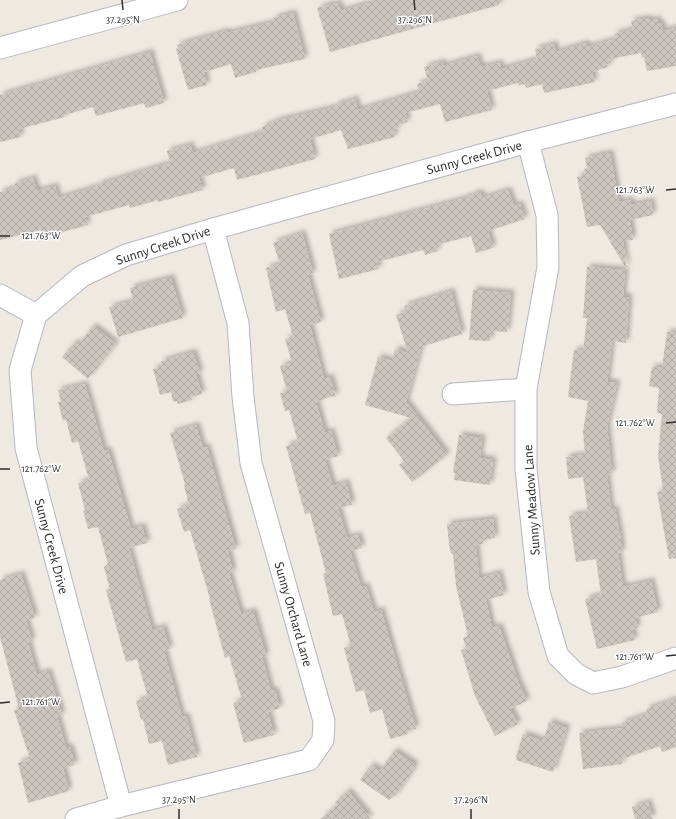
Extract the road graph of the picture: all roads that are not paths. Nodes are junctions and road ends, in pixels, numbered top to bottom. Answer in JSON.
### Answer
{"nodes":[{"id":1,"x":177,"y":0,"type":"edge"},
{"id":2,"x":0,"y":48,"type":"edge"},
{"id":3,"x":676,"y":104,"type":"edge"},
{"id":4,"x":528,"y":142,"type":"junction"},
{"id":5,"x":213,"y":229,"type":"junction"},
{"id":6,"x":0,"y":295,"type":"edge"},
{"id":7,"x":36,"y":315,"type":"junction"},
{"id":8,"x":526,"y":389,"type":"junction"},
{"id":9,"x":453,"y":394,"type":"dead end"},
{"id":10,"x":676,"y":658,"type":"edge"},
{"id":11,"x":121,"y":806,"type":"junction"},
{"id":12,"x":76,"y":819,"type":"edge"}],
"edges":[{"from":1,"to":2,"type":"street"},
{"from":3,"to":4,"type":"street","name":"Sunny Creek Drive"},
{"from":4,"to":5,"type":"street","name":"Sunny Creek Drive"},
{"from":4,"to":8,"type":"street","name":"Sunny Meadow Lane"},
{"from":5,"to":7,"type":"street","name":"Sunny Creek Drive"},
{"from":5,"to":11,"type":"street","name":"Sunny Orchard Lane"},
{"from":6,"to":7,"type":"street"},
{"from":7,"to":11,"type":"street","name":"Sunny Creek Drive"},
{"from":8,"to":9,"type":"street"},
{"from":8,"to":10,"type":"street","name":"Sunny Meadow Lane"},
{"from":11,"to":12,"type":"street","name":"Sunny Orchard Lane"}]}
